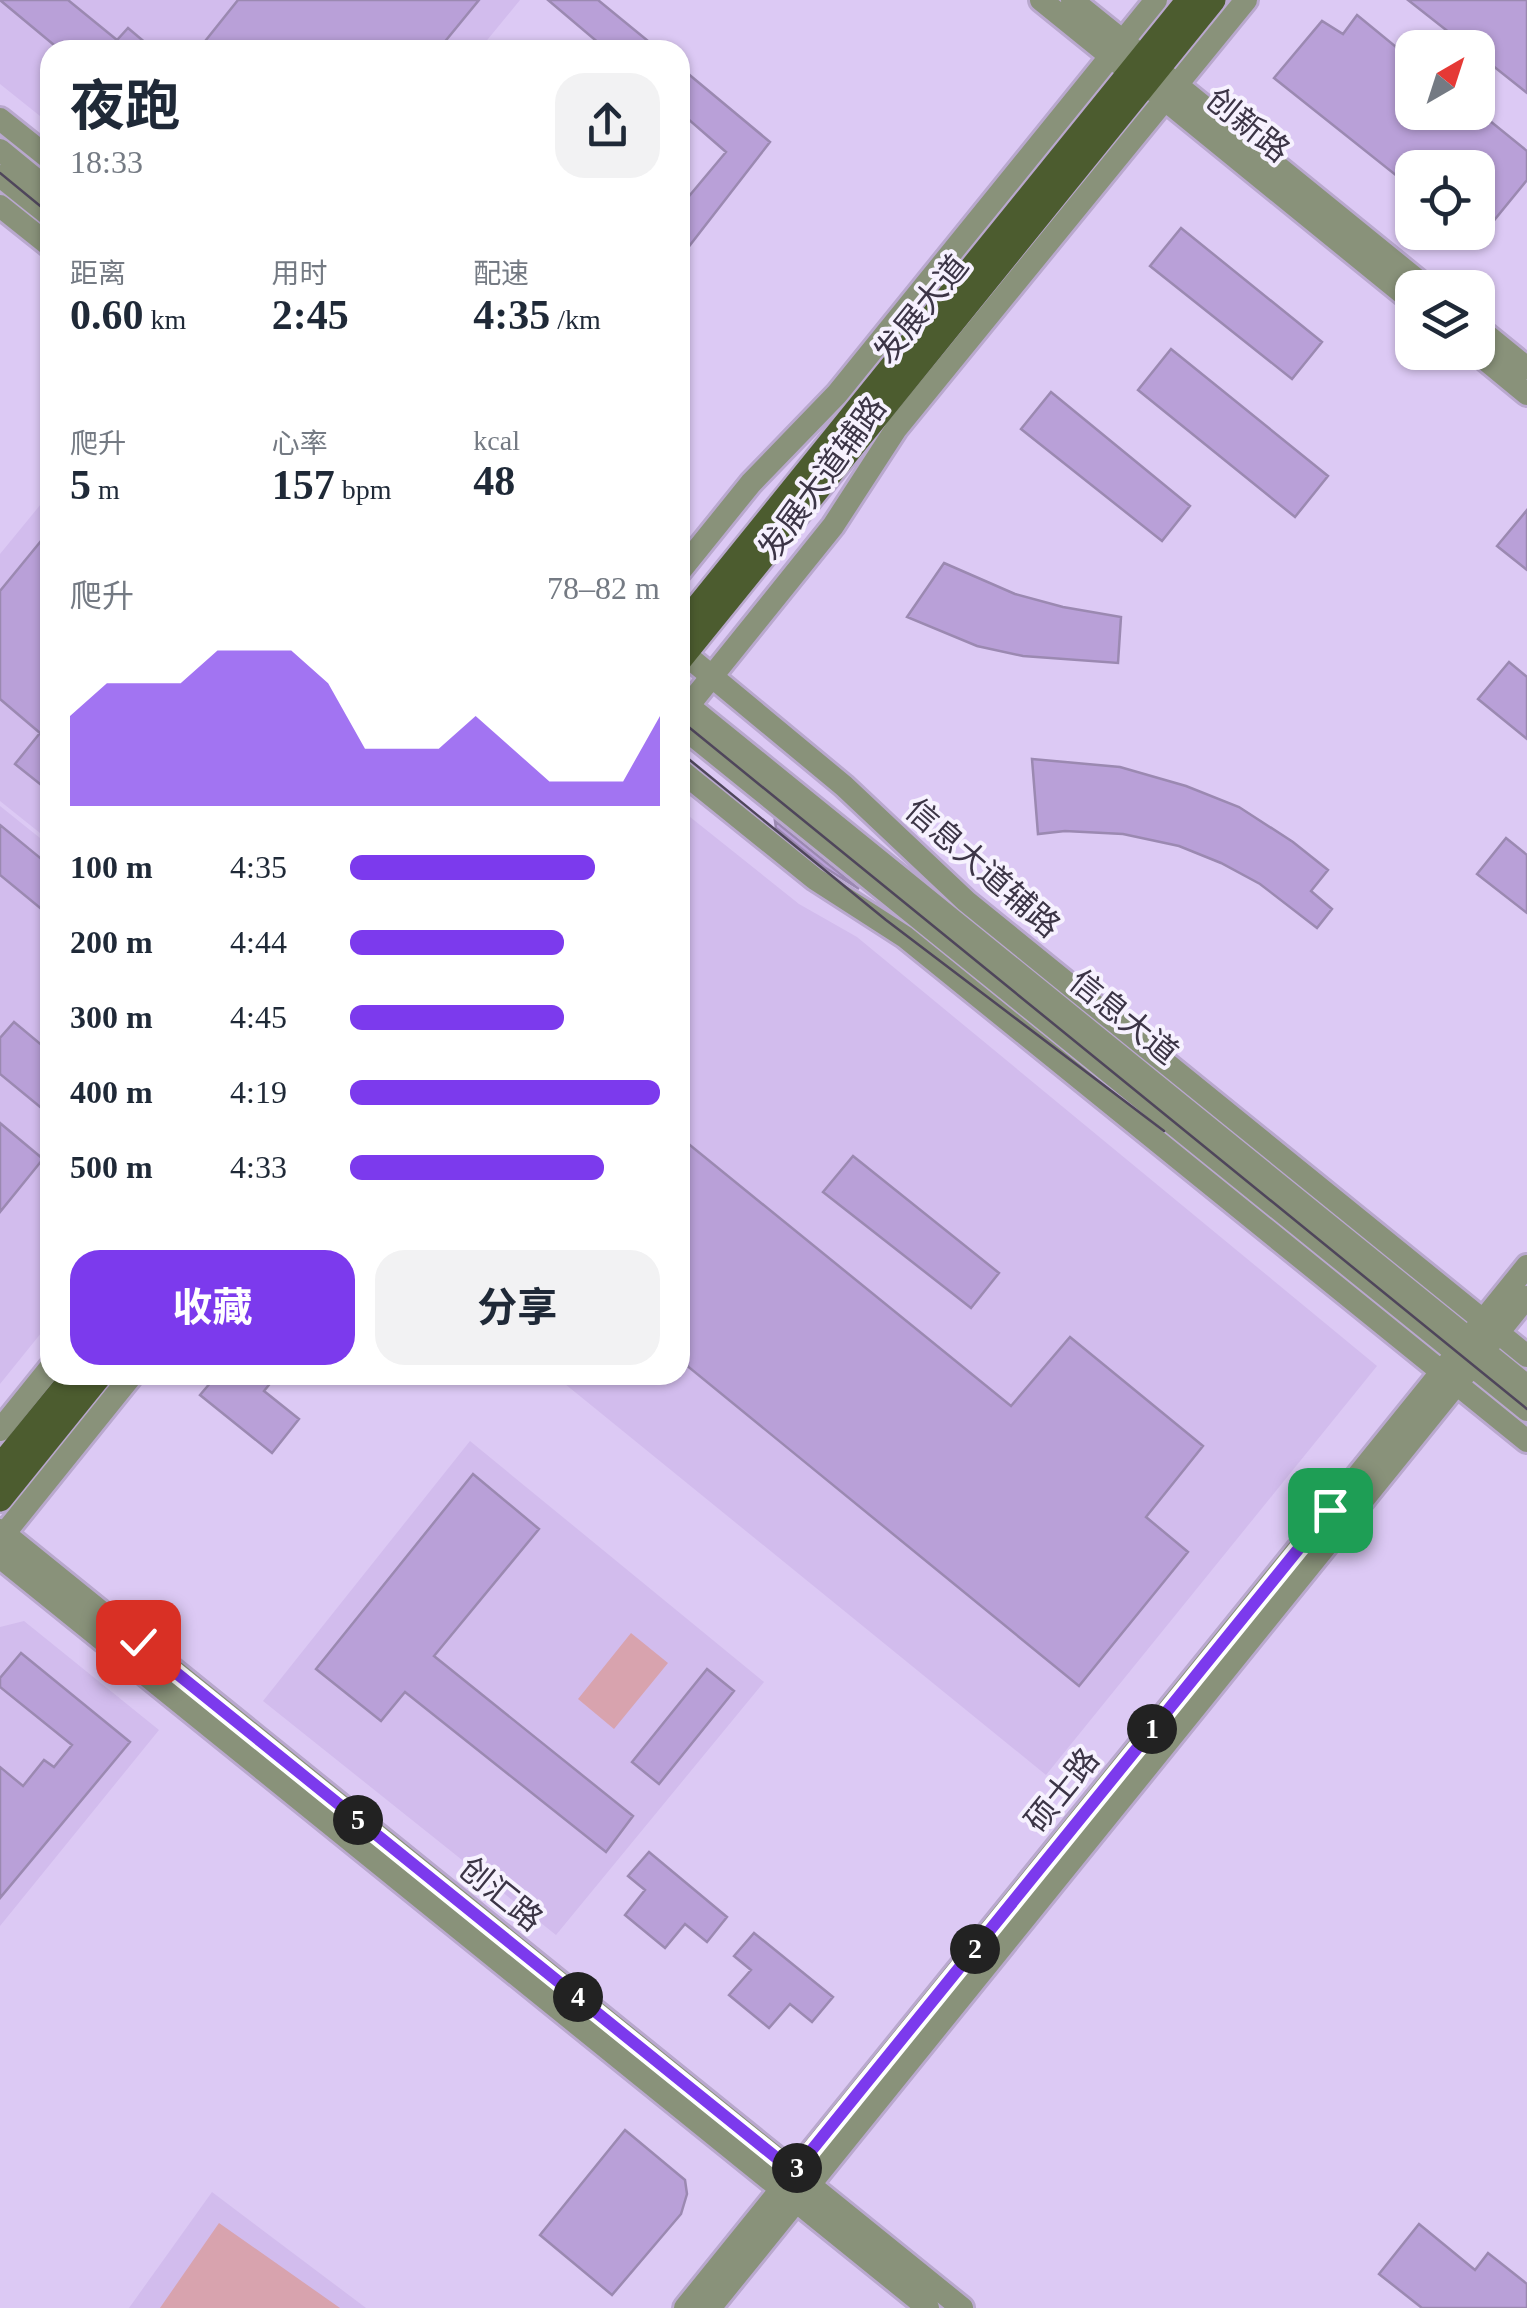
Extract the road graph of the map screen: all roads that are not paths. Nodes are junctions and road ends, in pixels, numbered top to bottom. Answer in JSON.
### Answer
{"nodes":[{"id":1,"x":1041,"y":0,"type":"edge"},
{"id":2,"x":1072,"y":0,"type":"edge"},
{"id":3,"x":1156,"y":0,"type":"edge"},
{"id":4,"x":1189,"y":0,"type":"edge"},
{"id":5,"x":1213,"y":0,"type":"edge"},
{"id":6,"x":1246,"y":0,"type":"edge"},
{"id":7,"x":1144,"y":70,"type":"junction"},
{"id":8,"x":0,"y":119,"type":"edge"},
{"id":9,"x":0,"y":150,"type":"edge"},
{"id":10,"x":40,"y":151,"type":"edge"},
{"id":11,"x":0,"y":176,"type":"edge"},
{"id":12,"x":40,"y":183,"type":"edge"},
{"id":13,"x":0,"y":206,"type":"edge"},
{"id":14,"x":40,"y":208,"type":"edge"},
{"id":15,"x":40,"y":238,"type":"edge"},
{"id":16,"x":1404,"y":270,"type":"edge"},
{"id":17,"x":1395,"y":286,"type":"edge"},
{"id":18,"x":1495,"y":342,"type":"edge"},
{"id":19,"x":1495,"y":368,"type":"edge"},
{"id":20,"x":1527,"y":368,"type":"edge"},
{"id":21,"x":1527,"y":394,"type":"edge"},
{"id":22,"x":690,"y":559,"type":"edge"},
{"id":23,"x":690,"y":637,"type":"edge"},
{"id":24,"x":690,"y":656,"type":"edge"},
{"id":25,"x":712,"y":676,"type":"junction"},
{"id":26,"x":690,"y":702,"type":"edge"},
{"id":27,"x":690,"y":718,"type":"edge"},
{"id":28,"x":690,"y":778,"type":"edge"},
{"id":29,"x":1527,"y":1266,"type":"edge"},
{"id":30,"x":1527,"y":1297,"type":"edge"},
{"id":31,"x":1477,"y":1343,"type":"junction"},
{"id":32,"x":1527,"y":1356,"type":"edge"},
{"id":33,"x":1448,"y":1378,"type":"junction"},
{"id":34,"x":40,"y":1380,"type":"edge"},
{"id":35,"x":67,"y":1385,"type":"edge"},
{"id":36,"x":92,"y":1385,"type":"edge"},
{"id":37,"x":124,"y":1385,"type":"edge"},
{"id":38,"x":1527,"y":1386,"type":"edge"},
{"id":39,"x":1527,"y":1410,"type":"edge"},
{"id":40,"x":0,"y":1430,"type":"edge"},
{"id":41,"x":1527,"y":1441,"type":"edge"},
{"id":42,"x":0,"y":1467,"type":"edge"},
{"id":43,"x":0,"y":1498,"type":"edge"},
{"id":44,"x":1,"y":1540,"type":"edge"},
{"id":45,"x":795,"y":2187,"type":"junction"},
{"id":46,"x":685,"y":2308,"type":"edge"},
{"id":47,"x":710,"y":2308,"type":"edge"},
{"id":48,"x":928,"y":2308,"type":"edge"},
{"id":49,"x":962,"y":2308,"type":"edge"}],
"edges":[{"from":1,"to":7,"type":"street","name":"创新路"},
{"from":2,"to":7,"type":"street","name":"创新路"},
{"from":3,"to":7,"type":"street","name":"发展大道辅路"},
{"from":4,"to":7,"type":"main road","name":"发展大道"},
{"from":5,"to":7,"type":"main road","name":"发展大道"},
{"from":6,"to":7,"type":"street","name":"发展大道辅路"},
{"from":7,"to":16,"type":"street","name":"创新路"},
{"from":7,"to":17,"type":"street","name":"创新路"},
{"from":7,"to":22,"type":"street","name":"发展大道辅路"},
{"from":7,"to":23,"type":"main road","name":"发展大道"},
{"from":7,"to":25,"type":"street","name":"发展大道辅路"},
{"from":8,"to":10,"type":"street"},
{"from":9,"to":12,"type":"street"},
{"from":11,"to":14,"type":"street"},
{"from":13,"to":15,"type":"street"},
{"from":18,"to":20,"type":"street"},
{"from":19,"to":21,"type":"street"},
{"from":24,"to":25,"type":"street","name":"信息大道辅路"},
{"from":25,"to":26,"type":"street","name":"发展大道辅路"},
{"from":25,"to":31,"type":"street","name":"信息大道辅路"},
{"from":27,"to":31,"type":"street","name":"信息大道"},
{"from":28,"to":33,"type":"street"},
{"from":29,"to":31,"type":"street","name":"硕士路"},
{"from":30,"to":31,"type":"street","name":"硕士路"},
{"from":31,"to":32,"type":"street","name":"信息大道辅路"},
{"from":31,"to":33,"type":"street","name":"硕士路"},
{"from":31,"to":38,"type":"street","name":"信息大道"},
{"from":31,"to":39,"type":"street","name":"信息大道"},
{"from":33,"to":41,"type":"street"},
{"from":33,"to":45,"type":"street","name":"硕士路"},
{"from":34,"to":40,"type":"street"},
{"from":35,"to":42,"type":"main road"},
{"from":36,"to":43,"type":"main road"},
{"from":37,"to":44,"type":"street"},
{"from":44,"to":45,"type":"street","name":"创汇路"},
{"from":45,"to":46,"type":"street","name":"硕士路"},
{"from":45,"to":47,"type":"street","name":"硕士路"},
{"from":45,"to":48,"type":"street","name":"创汇路"},
{"from":45,"to":49,"type":"street","name":"创汇路"}]}
